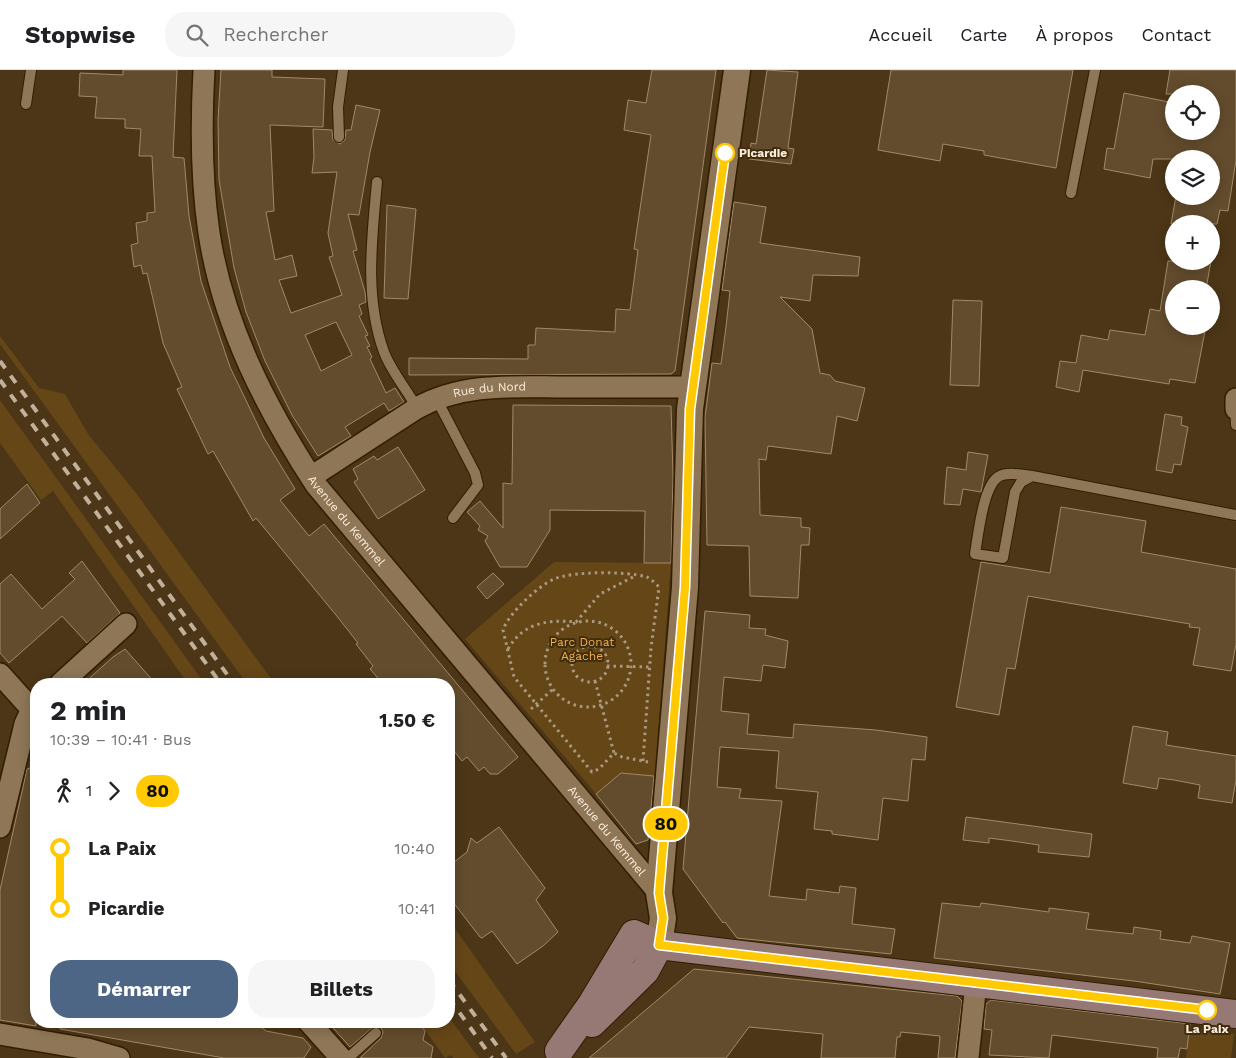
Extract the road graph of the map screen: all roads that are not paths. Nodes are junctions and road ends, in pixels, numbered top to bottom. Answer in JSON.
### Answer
{"nodes":[{"id":1,"x":31,"y":70,"type":"edge"},
{"id":2,"x":204,"y":70,"type":"edge"},
{"id":3,"x":343,"y":70,"type":"edge"},
{"id":4,"x":737,"y":70,"type":"edge"},
{"id":5,"x":1095,"y":70,"type":"edge"},
{"id":6,"x":26,"y":104,"type":"dead end"},
{"id":7,"x":339,"y":137,"type":"dead end"},
{"id":8,"x":377,"y":182,"type":"dead end"},
{"id":9,"x":1071,"y":193,"type":"dead end"},
{"id":10,"x":692,"y":387,"type":"junction"},
{"id":11,"x":427,"y":403,"type":"junction"},
{"id":12,"x":1236,"y":403,"type":"edge"},
{"id":13,"x":1236,"y":425,"type":"edge"},
{"id":14,"x":1032,"y":476,"type":"junction"},
{"id":15,"x":310,"y":477,"type":"junction"},
{"id":16,"x":1236,"y":515,"type":"edge"},
{"id":17,"x":453,"y":518,"type":"dead end"},
{"id":18,"x":126,"y":624,"type":"dead end"},
{"id":19,"x":0,"y":674,"type":"edge"},
{"id":20,"x":67,"y":678,"type":"edge"},
{"id":21,"x":30,"y":705,"type":"edge"},
{"id":22,"x":30,"y":720,"type":"edge"},
{"id":23,"x":0,"y":827,"type":"edge"},
{"id":24,"x":659,"y":893,"type":"junction"},
{"id":25,"x":634,"y":934,"type":"junction"},
{"id":26,"x":659,"y":945,"type":"junction"},
{"id":27,"x":976,"y":983,"type":"junction"},
{"id":28,"x":1236,"y":1014,"type":"edge"},
{"id":29,"x":314,"y":1028,"type":"edge"},
{"id":30,"x":376,"y":1033,"type":"dead end"},
{"id":31,"x":0,"y":1034,"type":"edge"},
{"id":32,"x":555,"y":1054,"type":"edge"},
{"id":33,"x":119,"y":1058,"type":"edge"},
{"id":34,"x":341,"y":1058,"type":"edge"},
{"id":35,"x":348,"y":1058,"type":"edge"},
{"id":36,"x":968,"y":1058,"type":"edge"}],
"edges":[{"from":1,"to":6,"type":"lane"},
{"from":2,"to":15,"type":"street","name":"Avenue du Kemmel"},
{"from":3,"to":7,"type":"lane"},
{"from":4,"to":10,"type":"street"},
{"from":5,"to":9,"type":"lane"},
{"from":8,"to":11,"type":"lane"},
{"from":10,"to":11,"type":"street","name":"Rue du Nord"},
{"from":10,"to":24,"type":"street"},
{"from":11,"to":15,"type":"street","name":"Rue du Nord"},
{"from":11,"to":17,"type":"lane"},
{"from":12,"to":13,"type":"lane"},
{"from":14,"to":14,"type":"lane"},
{"from":14,"to":16,"type":"lane"},
{"from":15,"to":24,"type":"street","name":"Avenue du Kemmel"},
{"from":18,"to":20,"type":"street"},
{"from":19,"to":21,"type":"street"},
{"from":22,"to":23,"type":"street"},
{"from":24,"to":25,"type":"street"},
{"from":24,"to":26,"type":"street"},
{"from":25,"to":26,"type":"main road"},
{"from":25,"to":32,"type":"main road"},
{"from":26,"to":27,"type":"main road"},
{"from":26,"to":32,"type":"main road"},
{"from":27,"to":28,"type":"main road"},
{"from":27,"to":36,"type":"street"},
{"from":29,"to":34,"type":"street"},
{"from":30,"to":35,"type":"lane"},
{"from":31,"to":33,"type":"street"}]}
